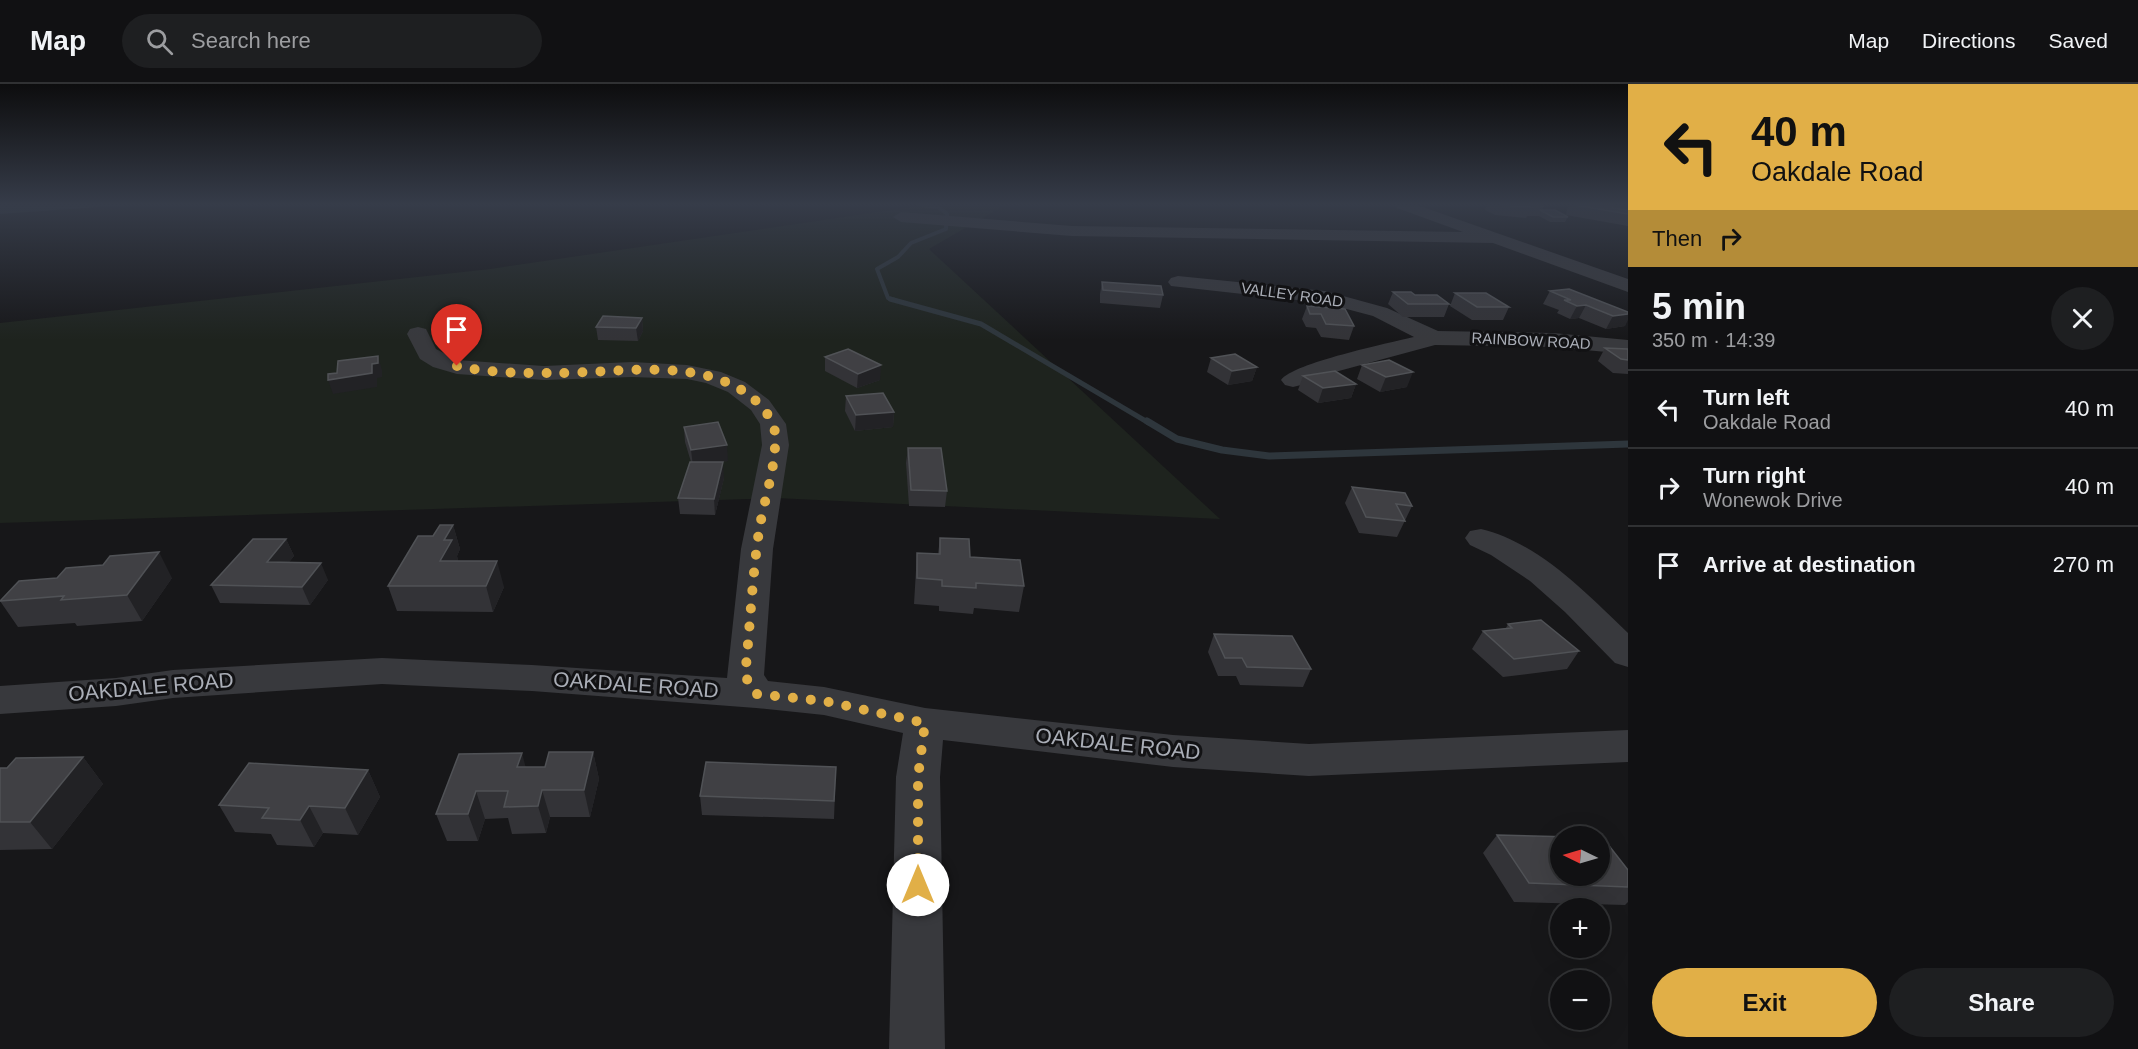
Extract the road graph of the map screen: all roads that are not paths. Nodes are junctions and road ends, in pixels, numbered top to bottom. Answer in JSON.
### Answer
{"nodes":[{"id":1,"x":1527,"y":250,"type":"edge"},
{"id":2,"x":1178,"y":282,"type":"dead end"},
{"id":3,"x":1628,"y":286,"type":"edge"},
{"id":4,"x":418,"y":334,"type":"dead end"},
{"id":5,"x":1434,"y":338,"type":"junction"},
{"id":6,"x":1628,"y":347,"type":"edge"},
{"id":7,"x":1293,"y":381,"type":"dead end"},
{"id":8,"x":1481,"y":538,"type":"dead end"},
{"id":9,"x":1628,"y":654,"type":"edge"},
{"id":10,"x":756,"y":694,"type":"junction"},
{"id":11,"x":0,"y":699,"type":"edge"},
{"id":12,"x":925,"y":723,"type":"junction"},
{"id":13,"x":1628,"y":746,"type":"edge"},
{"id":14,"x":917,"y":1049,"type":"edge"}],
"edges":[{"from":1,"to":3,"type":"street"},
{"from":2,"to":5,"type":"street","name":"VALLEY ROAD"},
{"from":4,"to":10,"type":"street"},
{"from":5,"to":6,"type":"street","name":"RAINBOW ROAD"},
{"from":5,"to":7,"type":"street"},
{"from":8,"to":9,"type":"street"},
{"from":10,"to":11,"type":"street","name":"OAKDALE ROAD"},
{"from":10,"to":12,"type":"street","name":"OAKDALE ROAD"},
{"from":12,"to":13,"type":"street","name":"OAKDALE ROAD"},
{"from":12,"to":14,"type":"street"}]}
